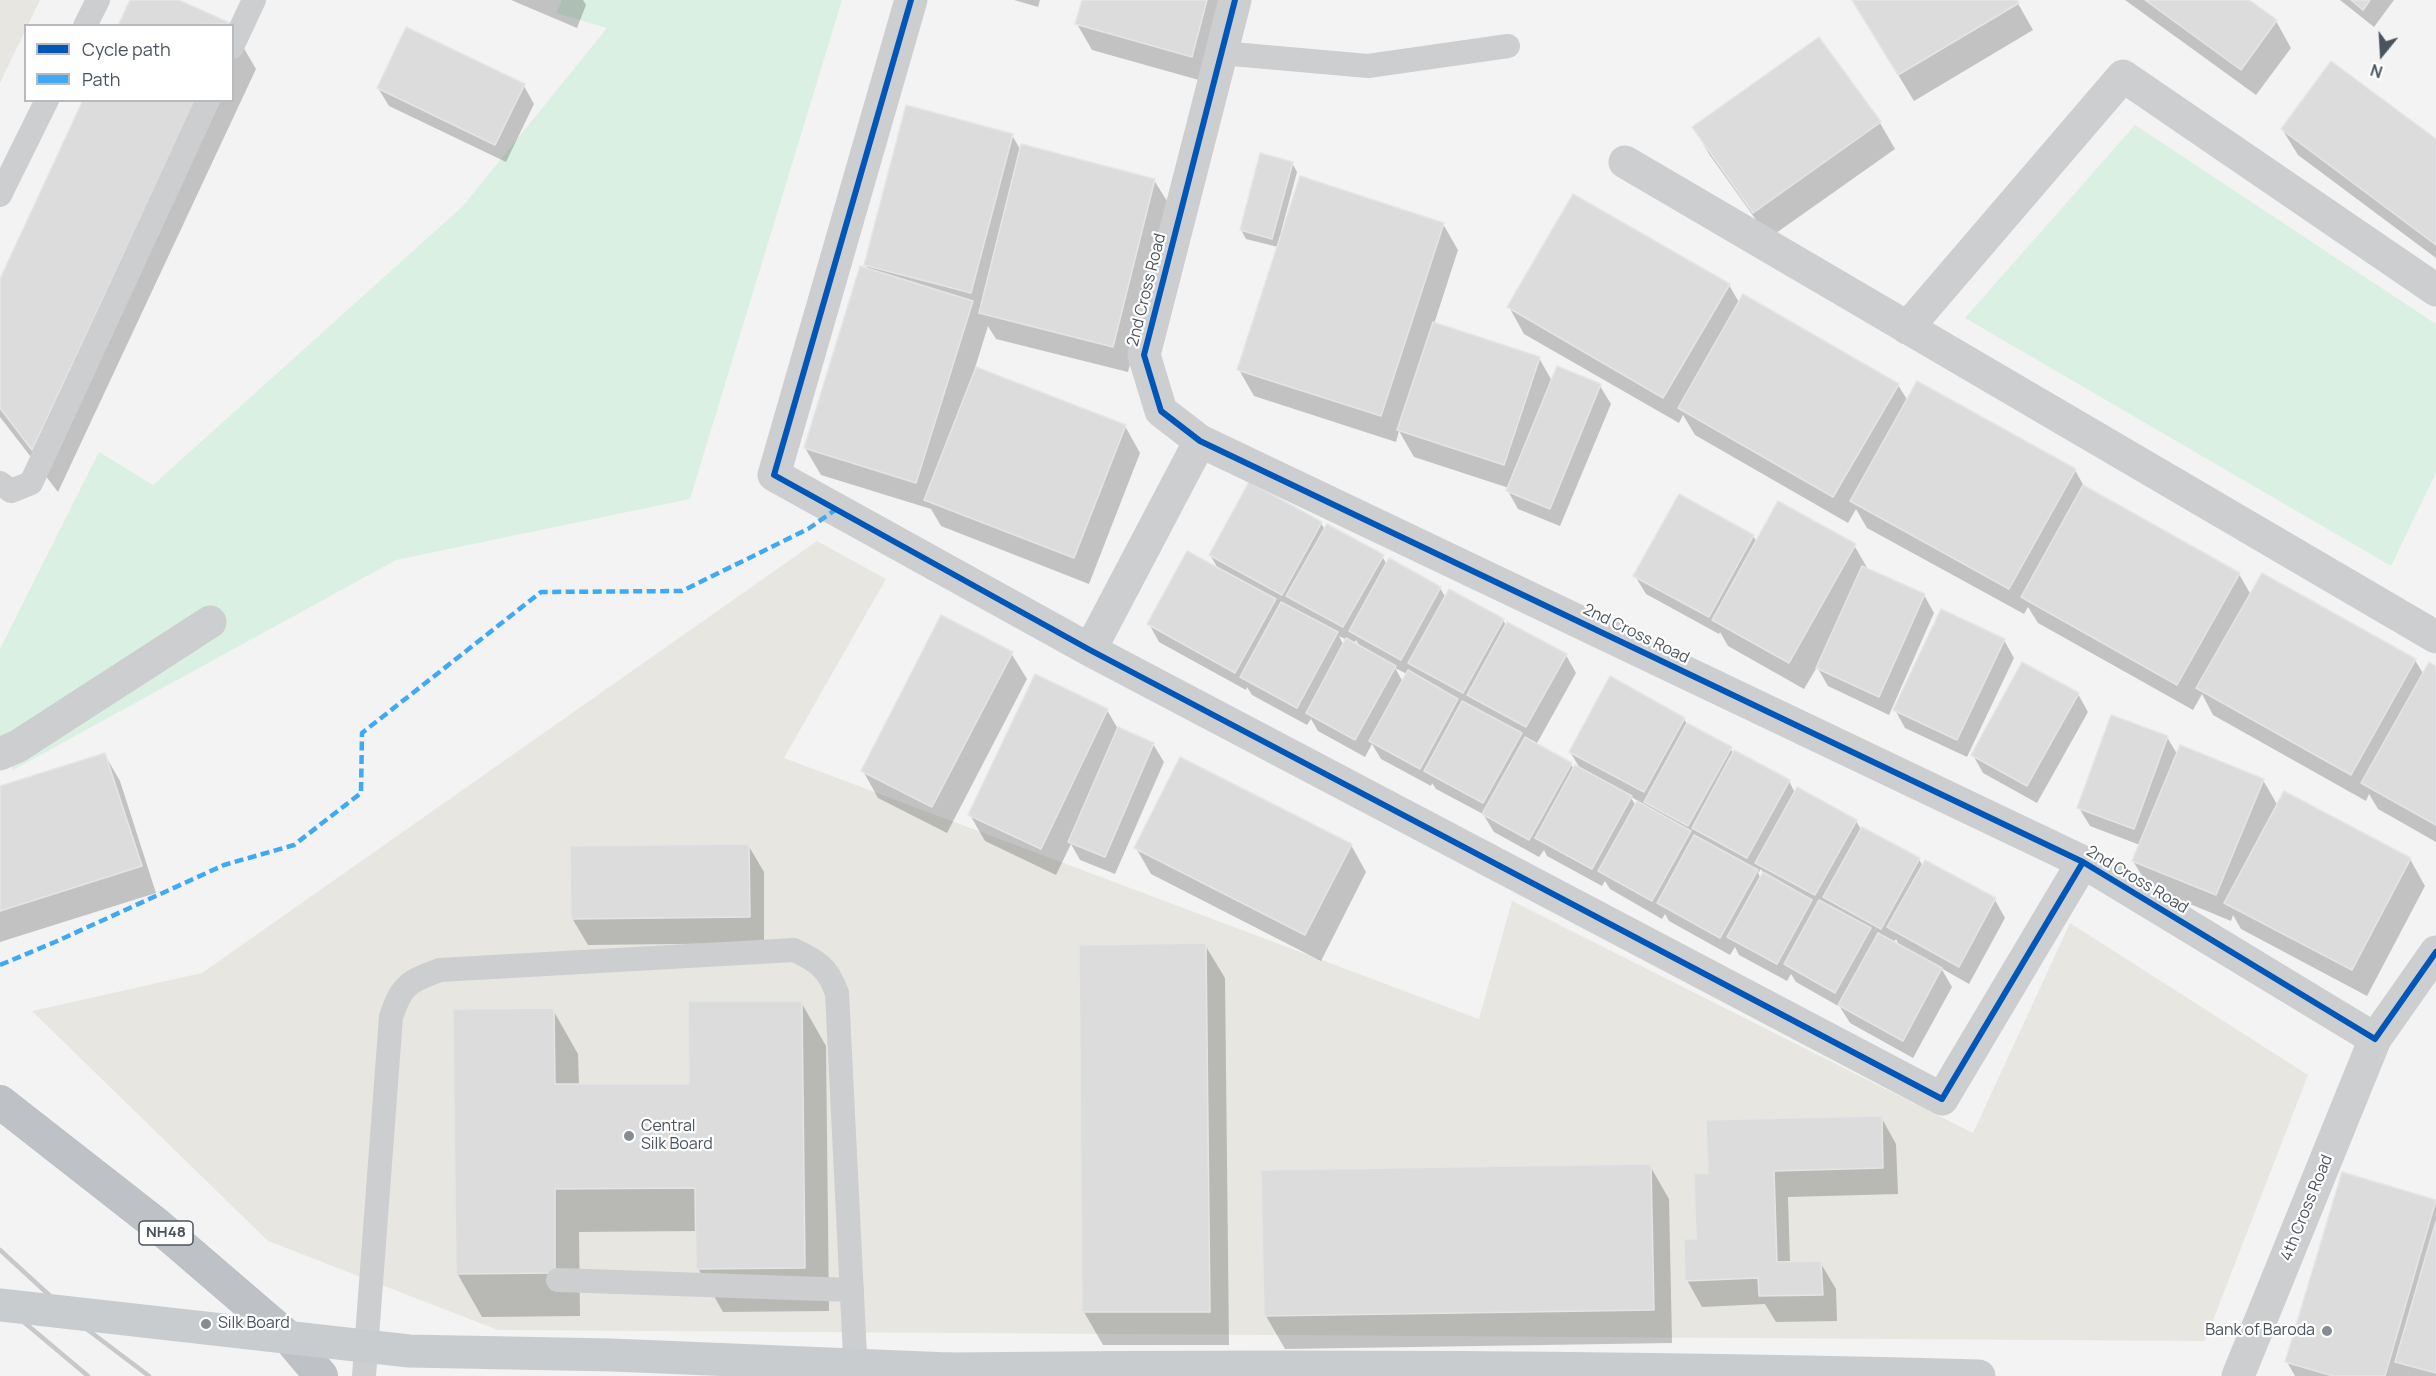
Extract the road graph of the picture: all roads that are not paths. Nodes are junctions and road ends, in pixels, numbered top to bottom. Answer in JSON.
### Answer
{"nodes":[{"id":1,"x":98,"y":0,"type":"edge"},
{"id":2,"x":253,"y":0,"type":"edge"},
{"id":3,"x":911,"y":0,"type":"edge"},
{"id":4,"x":1235,"y":0,"type":"edge"},
{"id":5,"x":86,"y":24,"type":"edge"},
{"id":6,"x":234,"y":43,"type":"edge"},
{"id":7,"x":1508,"y":46,"type":"dead end"},
{"id":8,"x":1221,"y":54,"type":"junction"},
{"id":9,"x":46,"y":102,"type":"edge"},
{"id":10,"x":207,"y":102,"type":"edge"},
{"id":11,"x":1625,"y":162,"type":"dead end"},
{"id":12,"x":0,"y":195,"type":"edge"},
{"id":13,"x":2436,"y":290,"type":"edge"},
{"id":14,"x":1906,"y":328,"type":"junction"},
{"id":15,"x":1200,"y":441,"type":"junction"},
{"id":16,"x":0,"y":483,"type":"edge"},
{"id":17,"x":210,"y":622,"type":"dead end"},
{"id":18,"x":2433,"y":628,"type":"edge"},
{"id":19,"x":1090,"y":650,"type":"junction"},
{"id":20,"x":0,"y":754,"type":"edge"},
{"id":21,"x":2083,"y":862,"type":"junction"},
{"id":22,"x":2436,"y":952,"type":"edge"},
{"id":23,"x":2375,"y":1040,"type":"junction"},
{"id":24,"x":0,"y":1102,"type":"edge"},
{"id":25,"x":558,"y":1281,"type":"dead end"},
{"id":26,"x":852,"y":1290,"type":"junction"},
{"id":27,"x":0,"y":1305,"type":"edge"},
{"id":28,"x":321,"y":1376,"type":"edge"},
{"id":29,"x":364,"y":1376,"type":"edge"},
{"id":30,"x":856,"y":1376,"type":"edge"},
{"id":31,"x":1980,"y":1376,"type":"edge"},
{"id":32,"x":2238,"y":1376,"type":"edge"}],
"edges":[{"from":1,"to":5,"type":"lane"},
{"from":2,"to":6,"type":"lane"},
{"from":3,"to":19,"type":"street"},
{"from":4,"to":8,"type":"street","name":"2nd Cross Road"},
{"from":7,"to":8,"type":"lane"},
{"from":8,"to":15,"type":"street","name":"2nd Cross Road"},
{"from":9,"to":12,"type":"lane"},
{"from":10,"to":16,"type":"lane"},
{"from":11,"to":14,"type":"street"},
{"from":13,"to":14,"type":"street"},
{"from":14,"to":18,"type":"street"},
{"from":15,"to":19,"type":"street"},
{"from":15,"to":21,"type":"street","name":"2nd Cross Road"},
{"from":17,"to":20,"type":"street"},
{"from":19,"to":21,"type":"street"},
{"from":21,"to":23,"type":"street","name":"2nd Cross Road"},
{"from":22,"to":23,"type":"street"},
{"from":23,"to":32,"type":"street","name":"4th Cross Road"},
{"from":24,"to":28,"type":"highway","number":"NH48"},
{"from":25,"to":26,"type":"lane"},
{"from":26,"to":29,"type":"lane"},
{"from":26,"to":30,"type":"lane"},
{"from":27,"to":31,"type":"main road","bridge":true}]}
